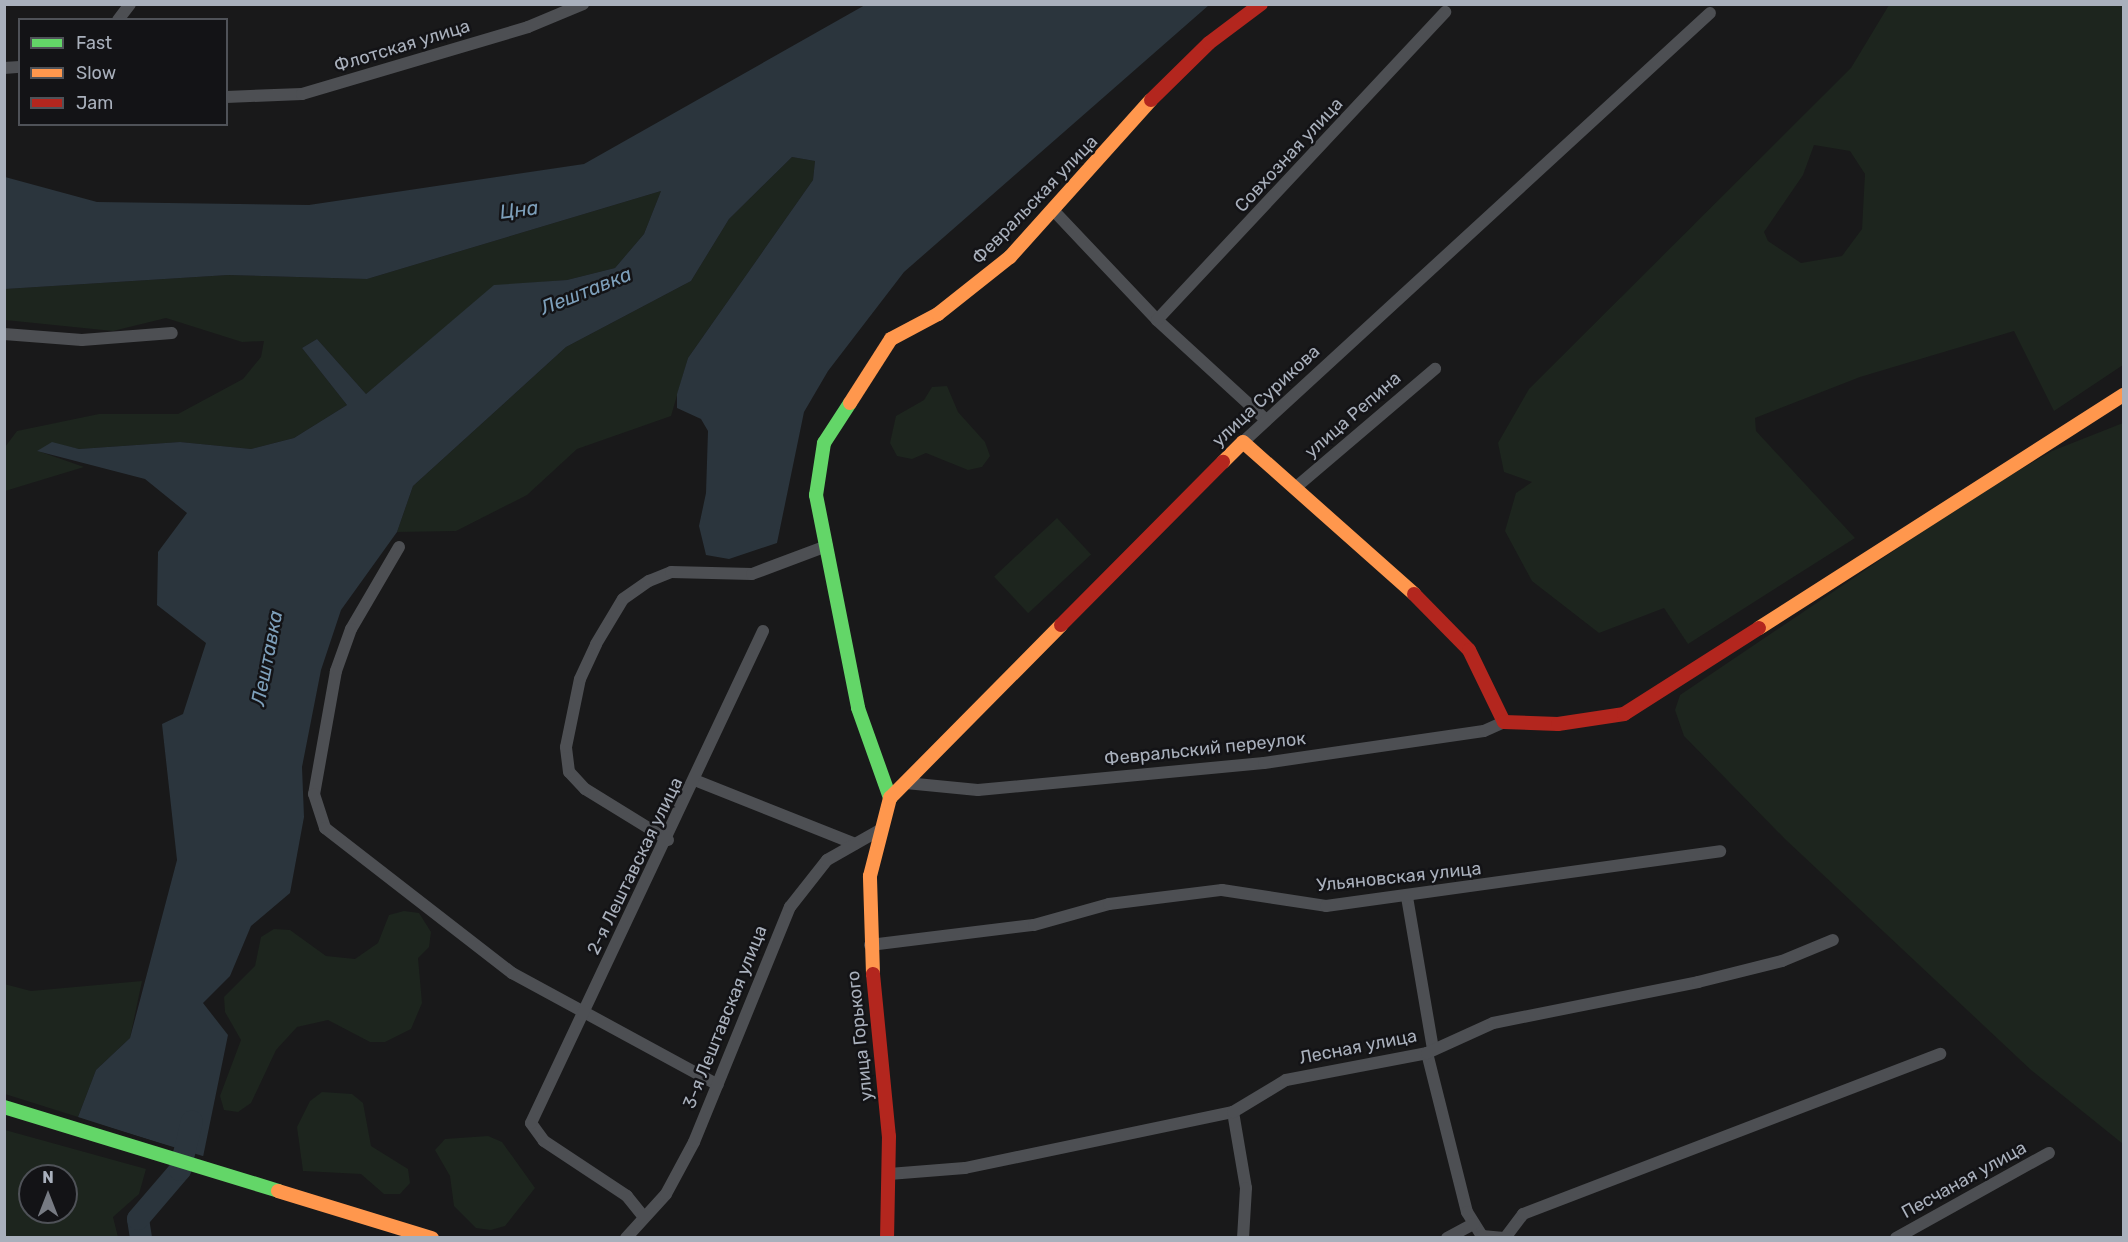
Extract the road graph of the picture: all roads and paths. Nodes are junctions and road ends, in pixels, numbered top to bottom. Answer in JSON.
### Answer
{"nodes":[{"id":1,"x":130,"y":4,"type":"edge"},
{"id":2,"x":583,"y":4,"type":"edge"},
{"id":3,"x":1261,"y":4,"type":"edge"},
{"id":4,"x":1445,"y":12,"type":"dead end"},
{"id":5,"x":1710,"y":13,"type":"dead end"},
{"id":6,"x":120,"y":18,"type":"edge"},
{"id":7,"x":228,"y":96,"type":"edge"},
{"id":8,"x":1054,"y":212,"type":"junction"},
{"id":9,"x":1157,"y":320,"type":"junction"},
{"id":10,"x":172,"y":333,"type":"dead end"},
{"id":11,"x":4,"y":334,"type":"edge"},
{"id":12,"x":1435,"y":369,"type":"dead end"},
{"id":13,"x":2124,"y":395,"type":"edge"},
{"id":14,"x":1266,"y":420,"type":"junction"},
{"id":15,"x":1243,"y":442,"type":"junction"},
{"id":16,"x":1295,"y":488,"type":"junction"},
{"id":17,"x":399,"y":546,"type":"dead end"},
{"id":18,"x":827,"y":546,"type":"junction"},
{"id":19,"x":763,"y":631,"type":"dead end"},
{"id":20,"x":1504,"y":722,"type":"junction"},
{"id":21,"x":697,"y":781,"type":"junction"},
{"id":22,"x":906,"y":783,"type":"junction"},
{"id":23,"x":890,"y":798,"type":"junction"},
{"id":24,"x":878,"y":831,"type":"junction"},
{"id":25,"x":668,"y":840,"type":"junction"},
{"id":26,"x":855,"y":844,"type":"junction"},
{"id":27,"x":1720,"y":851,"type":"dead end"},
{"id":28,"x":1407,"y":897,"type":"junction"},
{"id":29,"x":1833,"y":940,"type":"dead end"},
{"id":30,"x":870,"y":945,"type":"junction"},
{"id":31,"x":584,"y":1013,"type":"junction"},
{"id":32,"x":1430,"y":1051,"type":"junction"},
{"id":33,"x":1940,"y":1054,"type":"dead end"},
{"id":34,"x":718,"y":1085,"type":"junction"},
{"id":35,"x":4,"y":1107,"type":"edge"},
{"id":36,"x":1233,"y":1112,"type":"junction"},
{"id":37,"x":2049,"y":1153,"type":"dead end"},
{"id":38,"x":889,"y":1174,"type":"junction"},
{"id":39,"x":643,"y":1216,"type":"junction"},
{"id":40,"x":1473,"y":1224,"type":"junction"},
{"id":41,"x":432,"y":1238,"type":"edge"},
{"id":42,"x":626,"y":1238,"type":"edge"},
{"id":43,"x":886,"y":1238,"type":"edge"},
{"id":44,"x":1243,"y":1238,"type":"edge"},
{"id":45,"x":1447,"y":1238,"type":"edge"},
{"id":46,"x":1505,"y":1238,"type":"edge"},
{"id":47,"x":1896,"y":1238,"type":"edge"}],
"edges":[{"from":1,"to":6,"type":"street"},
{"from":2,"to":7,"type":"street","name":"Флотская улица"},
{"from":3,"to":8,"type":"street","name":"Февральская улица"},
{"from":4,"to":9,"type":"street","name":"Совхозная улица"},
{"from":5,"to":14,"type":"street","name":"улица Сурикова"},
{"from":8,"to":9,"type":"street"},
{"from":8,"to":18,"type":"street","name":"Февральская улица"},
{"from":9,"to":14,"type":"street"},
{"from":10,"to":11,"type":"street"},
{"from":12,"to":16,"type":"street","name":"улица Репина"},
{"from":13,"to":20,"type":"street"},
{"from":14,"to":15,"type":"street","name":"улица Сурикова"},
{"from":15,"to":16,"type":"street"},
{"from":15,"to":22,"type":"street","name":"улица Сурикова"},
{"from":16,"to":20,"type":"street"},
{"from":17,"to":31,"type":"street"},
{"from":18,"to":23,"type":"street","name":"Февральская улица"},
{"from":18,"to":25,"type":"street"},
{"from":19,"to":21,"type":"street","name":"2-я Лештавская улица"},
{"from":20,"to":22,"type":"street","name":"Февральский переулок"},
{"from":21,"to":25,"type":"street","name":"2-я Лештавская улица"},
{"from":21,"to":26,"type":"street"},
{"from":22,"to":23,"type":"street","name":"улица Сурикова"},
{"from":23,"to":24,"type":"street","name":"улица Сурикова"},
{"from":24,"to":26,"type":"street","name":"3-я Лештавская улица"},
{"from":24,"to":30,"type":"street","name":"улица Горького"},
{"from":25,"to":31,"type":"street","name":"2-я Лештавская улица"},
{"from":26,"to":34,"type":"street","name":"3-я Лештавская улица"},
{"from":27,"to":28,"type":"street","name":"Ульяновская улица"},
{"from":28,"to":30,"type":"street","name":"Ульяновская улица"},
{"from":28,"to":32,"type":"street"},
{"from":29,"to":32,"type":"street","name":"Лесная улица"},
{"from":30,"to":38,"type":"street","name":"улица Горького"},
{"from":31,"to":34,"type":"street"},
{"from":31,"to":39,"type":"street","name":"2-я Лештавская улица"},
{"from":32,"to":36,"type":"street","name":"Лесная улица"},
{"from":32,"to":40,"type":"street"},
{"from":33,"to":46,"type":"street"},
{"from":34,"to":39,"type":"street","name":"3-я Лештавская улица"},
{"from":35,"to":41,"type":"street"},
{"from":36,"to":38,"type":"street","name":"Лесная улица"},
{"from":36,"to":44,"type":"street"},
{"from":37,"to":47,"type":"street","name":"Песчаная улица"},
{"from":38,"to":43,"type":"street","name":"улица Горького"},
{"from":39,"to":42,"type":"street","name":"3-я Лештавская улица"},
{"from":40,"to":45,"type":"street"},
{"from":40,"to":46,"type":"street"}]}
